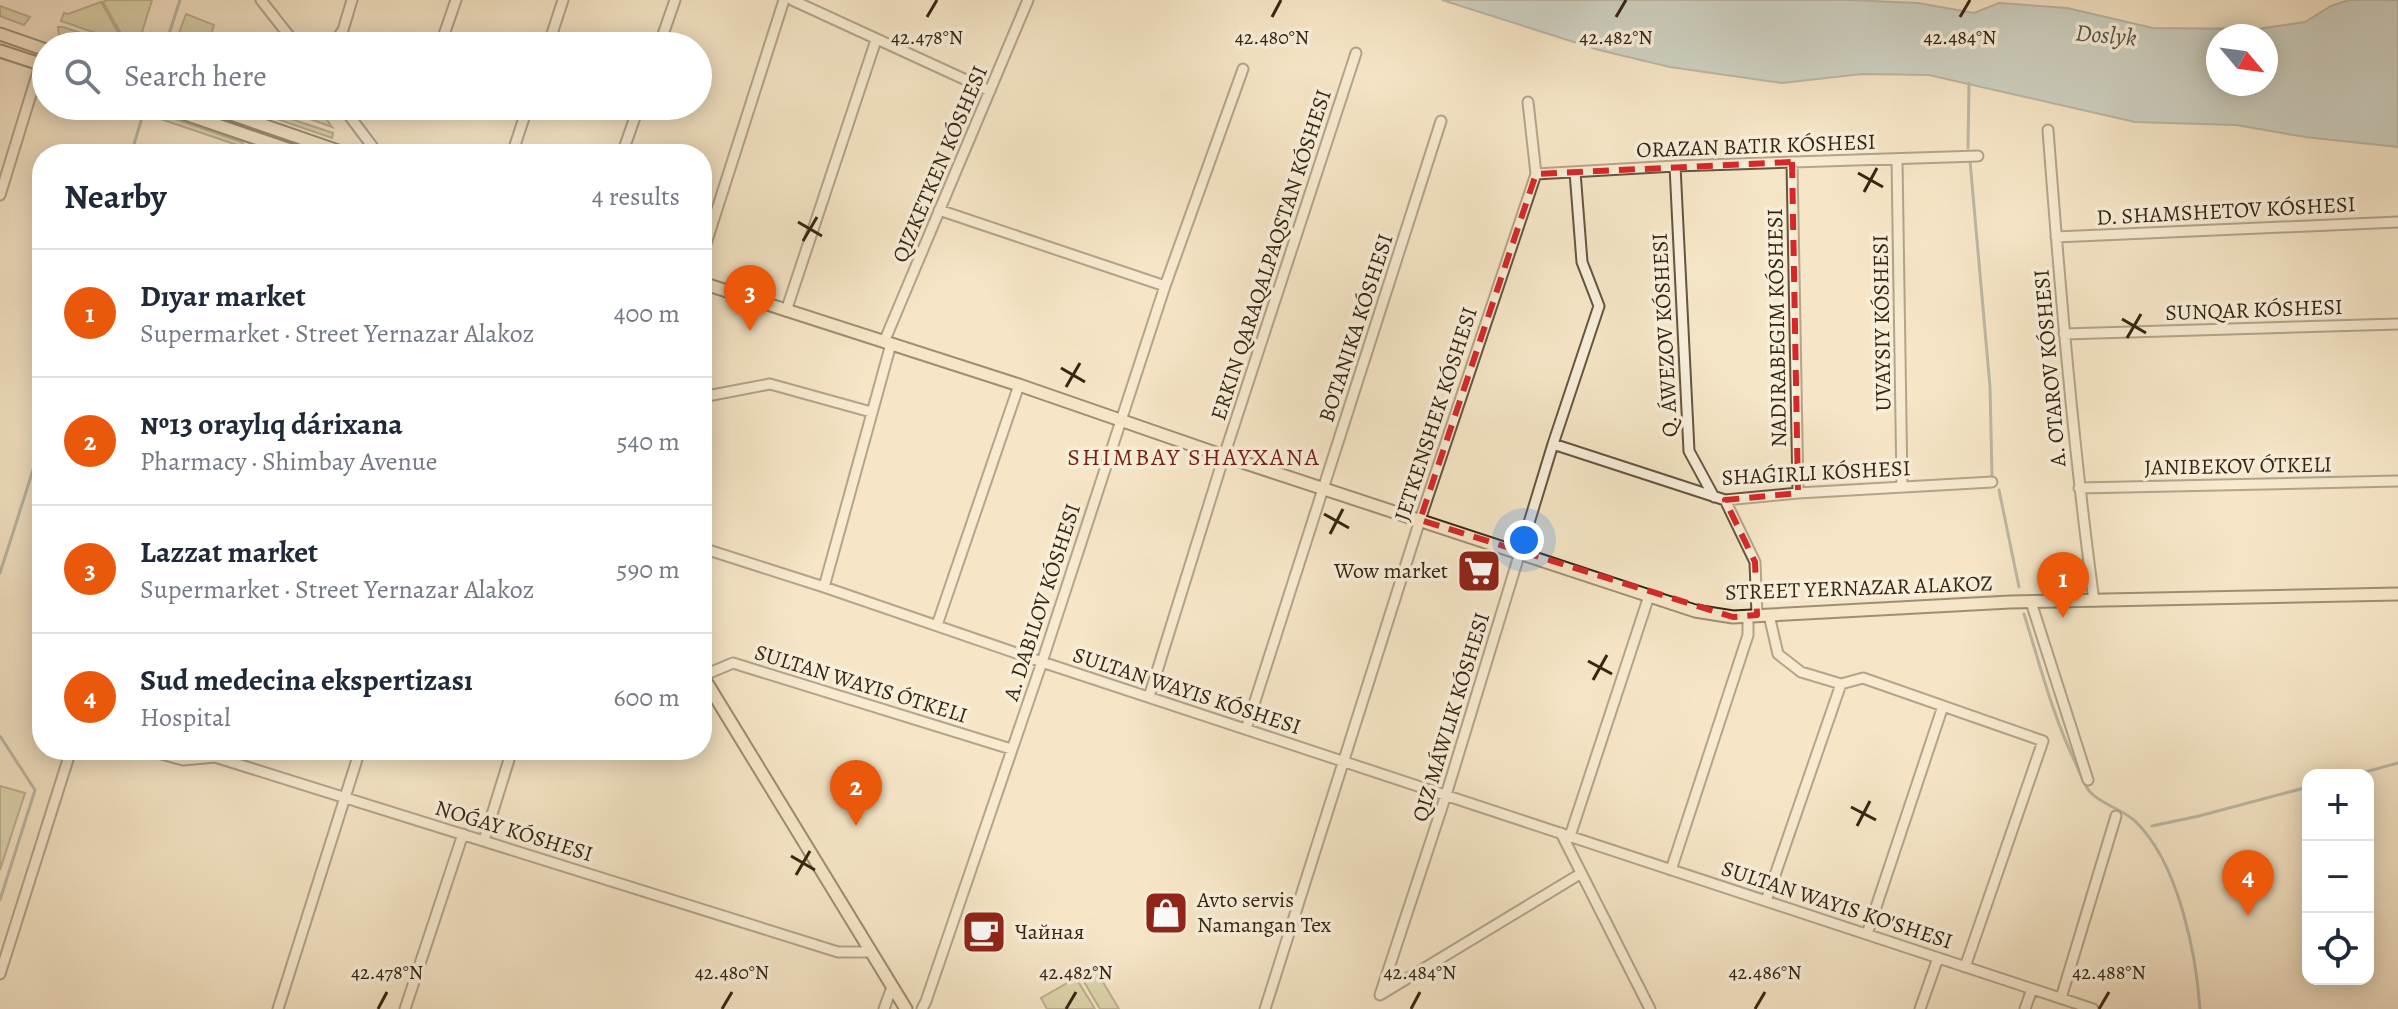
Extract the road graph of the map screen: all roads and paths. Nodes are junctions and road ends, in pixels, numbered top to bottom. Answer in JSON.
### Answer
{"nodes":[{"id":1,"x":261,"y":0,"type":"edge"},
{"id":2,"x":352,"y":0,"type":"edge"},
{"id":3,"x":456,"y":0,"type":"edge"},
{"id":4,"x":563,"y":0,"type":"edge"},
{"id":5,"x":675,"y":0,"type":"edge"},
{"id":6,"x":784,"y":0,"type":"edge"},
{"id":7,"x":792,"y":0,"type":"edge"},
{"id":8,"x":1028,"y":0,"type":"edge"},
{"id":9,"x":286,"y":32,"type":"edge"},
{"id":10,"x":342,"y":32,"type":"edge"},
{"id":11,"x":445,"y":32,"type":"edge"},
{"id":12,"x":553,"y":32,"type":"edge"},
{"id":13,"x":664,"y":32,"type":"edge"},
{"id":14,"x":0,"y":34,"type":"edge"},
{"id":15,"x":876,"y":40,"type":"junction"},
{"id":16,"x":32,"y":45,"type":"edge"},
{"id":17,"x":0,"y":51,"type":"edge"},
{"id":18,"x":1356,"y":53,"type":"dead end"},
{"id":19,"x":32,"y":62,"type":"edge"},
{"id":20,"x":1243,"y":69,"type":"dead end"},
{"id":21,"x":990,"y":91,"type":"junction"},
{"id":22,"x":32,"y":99,"type":"edge"},
{"id":23,"x":1528,"y":102,"type":"dead end"},
{"id":24,"x":203,"y":120,"type":"edge"},
{"id":25,"x":249,"y":120,"type":"edge"},
{"id":26,"x":352,"y":120,"type":"edge"},
{"id":27,"x":523,"y":120,"type":"edge"},
{"id":28,"x":634,"y":120,"type":"edge"},
{"id":29,"x":1441,"y":121,"type":"dead end"},
{"id":30,"x":2048,"y":130,"type":"dead end"},
{"id":31,"x":262,"y":140,"type":"junction"},
{"id":32,"x":261,"y":144,"type":"edge"},
{"id":33,"x":273,"y":144,"type":"edge"},
{"id":34,"x":318,"y":144,"type":"edge"},
{"id":35,"x":370,"y":144,"type":"edge"},
{"id":36,"x":515,"y":144,"type":"edge"},
{"id":37,"x":626,"y":144,"type":"edge"},
{"id":38,"x":1978,"y":156,"type":"dead end"},
{"id":39,"x":1897,"y":159,"type":"junction"},
{"id":40,"x":1792,"y":162,"type":"junction"},
{"id":41,"x":1675,"y":166,"type":"junction"},
{"id":42,"x":1575,"y":172,"type":"junction"},
{"id":43,"x":1536,"y":174,"type":"junction"},
{"id":44,"x":0,"y":195,"type":"edge"},
{"id":45,"x":939,"y":210,"type":"junction"},
{"id":46,"x":2398,"y":222,"type":"edge"},
{"id":47,"x":712,"y":225,"type":"edge"},
{"id":48,"x":2056,"y":237,"type":"junction"},
{"id":49,"x":712,"y":286,"type":"edge"},
{"id":50,"x":1165,"y":286,"type":"junction"},
{"id":51,"x":786,"y":311,"type":"junction"},
{"id":52,"x":2398,"y":324,"type":"edge"},
{"id":53,"x":2064,"y":334,"type":"junction"},
{"id":54,"x":887,"y":343,"type":"junction"},
{"id":55,"x":1019,"y":385,"type":"junction"},
{"id":56,"x":712,"y":395,"type":"edge"},
{"id":57,"x":871,"y":412,"type":"junction"},
{"id":58,"x":1120,"y":421,"type":"junction"},
{"id":59,"x":1553,"y":444,"type":"junction"},
{"id":60,"x":1224,"y":456,"type":"junction"},
{"id":61,"x":2398,"y":481,"type":"edge"},
{"id":62,"x":1992,"y":482,"type":"dead end"},
{"id":63,"x":1902,"y":487,"type":"junction"},
{"id":64,"x":2079,"y":488,"type":"junction"},
{"id":65,"x":1324,"y":489,"type":"junction"},
{"id":66,"x":1798,"y":493,"type":"junction"},
{"id":67,"x":1714,"y":497,"type":"junction"},
{"id":68,"x":1725,"y":500,"type":"junction"},
{"id":69,"x":1420,"y":520,"type":"junction"},
{"id":70,"x":712,"y":551,"type":"edge"},
{"id":71,"x":1520,"y":553,"type":"junction"},
{"id":72,"x":824,"y":587,"type":"junction"},
{"id":73,"x":2398,"y":594,"type":"edge"},
{"id":74,"x":1649,"y":596,"type":"junction"},
{"id":75,"x":2094,"y":601,"type":"junction"},
{"id":76,"x":2031,"y":602,"type":"junction"},
{"id":77,"x":1758,"y":615,"type":"junction"},
{"id":78,"x":937,"y":625,"type":"junction"},
{"id":79,"x":1042,"y":662,"type":"junction"},
{"id":80,"x":712,"y":672,"type":"edge"},
{"id":81,"x":1841,"y":684,"type":"junction"},
{"id":82,"x":712,"y":692,"type":"edge"},
{"id":83,"x":1149,"y":697,"type":"junction"},
{"id":84,"x":1943,"y":706,"type":"junction"},
{"id":85,"x":1246,"y":729,"type":"junction"},
{"id":86,"x":1011,"y":749,"type":"junction"},
{"id":87,"x":68,"y":760,"type":"edge"},
{"id":88,"x":237,"y":760,"type":"edge"},
{"id":89,"x":357,"y":760,"type":"edge"},
{"id":90,"x":509,"y":760,"type":"edge"},
{"id":91,"x":1344,"y":762,"type":"junction"},
{"id":92,"x":2088,"y":780,"type":"dead end"},
{"id":93,"x":1446,"y":795,"type":"junction"},
{"id":94,"x":345,"y":797,"type":"junction"},
{"id":95,"x":2116,"y":816,"type":"dead end"},
{"id":96,"x":463,"y":834,"type":"junction"},
{"id":97,"x":1565,"y":835,"type":"junction"},
{"id":98,"x":484,"y":840,"type":"junction"},
{"id":99,"x":1671,"y":870,"type":"junction"},
{"id":100,"x":1580,"y":874,"type":"junction"},
{"id":101,"x":1766,"y":901,"type":"junction"},
{"id":102,"x":1867,"y":934,"type":"junction"},
{"id":103,"x":871,"y":952,"type":"junction"},
{"id":104,"x":1938,"y":958,"type":"junction"},
{"id":105,"x":1965,"y":967,"type":"junction"},
{"id":106,"x":0,"y":974,"type":"edge"},
{"id":107,"x":892,"y":987,"type":"junction"},
{"id":108,"x":2032,"y":989,"type":"junction"},
{"id":109,"x":2061,"y":998,"type":"junction"},
{"id":110,"x":278,"y":1009,"type":"edge"},
{"id":111,"x":405,"y":1009,"type":"edge"},
{"id":112,"x":884,"y":1009,"type":"edge"},
{"id":113,"x":906,"y":1009,"type":"edge"},
{"id":114,"x":922,"y":1009,"type":"edge"},
{"id":115,"x":1265,"y":1009,"type":"edge"},
{"id":116,"x":1650,"y":1009,"type":"edge"},
{"id":117,"x":1920,"y":1009,"type":"edge"},
{"id":118,"x":2025,"y":1009,"type":"edge"},
{"id":119,"x":2093,"y":1009,"type":"edge"}],
"edges":[{"from":1,"to":9,"type":"street"},
{"from":2,"to":10,"type":"street"},
{"from":3,"to":11,"type":"street"},
{"from":4,"to":12,"type":"street"},
{"from":5,"to":13,"type":"street"},
{"from":6,"to":47,"type":"street"},
{"from":7,"to":15,"type":"street"},
{"from":8,"to":21,"type":"street"},
{"from":14,"to":16,"type":"main road"},
{"from":15,"to":21,"type":"street"},
{"from":15,"to":51,"type":"street"},
{"from":17,"to":19,"type":"main road"},
{"from":18,"to":60,"type":"street","name":"ERKIN QARAQALPAQSTAN KÓSHESI"},
{"from":20,"to":50,"type":"street","name":"A. DABILOV KÓSHESI"},
{"from":21,"to":45,"type":"street"},
{"from":22,"to":44,"type":"street"},
{"from":23,"to":43,"type":"street","name":"JETKENSHEK KÓSHESI"},
{"from":24,"to":31,"type":"main road"},
{"from":25,"to":34,"type":"main road"},
{"from":26,"to":35,"type":"street"},
{"from":27,"to":36,"type":"street"},
{"from":28,"to":37,"type":"street"},
{"from":29,"to":65,"type":"street","name":"BOTANIKA KÓSHESI"},
{"from":30,"to":48,"type":"street","name":"A. OTAROV KÓSHESI"},
{"from":31,"to":32,"type":"street"},
{"from":31,"to":33,"type":"main road"},
{"from":38,"to":39,"type":"street"},
{"from":39,"to":40,"type":"street"},
{"from":39,"to":63,"type":"street","name":"UVAYSIY KÓSHESI"},
{"from":40,"to":41,"type":"street"},
{"from":40,"to":66,"type":"street","name":"NADIRABEGIM KÓSHESI"},
{"from":41,"to":42,"type":"street"},
{"from":41,"to":67,"type":"street","name":"Q. ÁWEZOV KÓSHESI"},
{"from":42,"to":43,"type":"street"},
{"from":42,"to":59,"type":"street"},
{"from":43,"to":69,"type":"street","name":"JETKENSHEK KÓSHESI"},
{"from":45,"to":50,"type":"street"},
{"from":45,"to":54,"type":"street"},
{"from":46,"to":48,"type":"street","name":"D. SHAMSHETOV KÓSHESI"},
{"from":48,"to":53,"type":"street","name":"A. OTAROV KÓSHESI"},
{"from":49,"to":51,"type":"main road","name":"STREET YERNAZAR ALAKOZ"},
{"from":50,"to":58,"type":"street","name":"A. DABILOV KÓSHESI"},
{"from":51,"to":54,"type":"main road","name":"STREET YERNAZAR ALAKOZ"},
{"from":52,"to":53,"type":"street","name":"SUNQAR KÓSHESI"},
{"from":53,"to":64,"type":"street","name":"A. OTAROV KÓSHESI"},
{"from":54,"to":55,"type":"main road","name":"STREET YERNAZAR ALAKOZ"},
{"from":54,"to":57,"type":"street"},
{"from":55,"to":58,"type":"main road","name":"STREET YERNAZAR ALAKOZ"},
{"from":55,"to":78,"type":"street"},
{"from":56,"to":57,"type":"street"},
{"from":57,"to":72,"type":"street"},
{"from":58,"to":60,"type":"main road","name":"STREET YERNAZAR ALAKOZ"},
{"from":58,"to":79,"type":"street","name":"A. DABILOV KÓSHESI"},
{"from":59,"to":67,"type":"street"},
{"from":59,"to":71,"type":"street"},
{"from":60,"to":65,"type":"main road","name":"STREET YERNAZAR ALAKOZ"},
{"from":60,"to":83,"type":"street","name":"ERKIN QARAQALPAQSTAN KÓSHESI"},
{"from":61,"to":64,"type":"street","name":"JANIBEKOV ÓTKELI"},
{"from":62,"to":63,"type":"street"},
{"from":63,"to":66,"type":"street"},
{"from":64,"to":75,"type":"street","name":"A. OTAROV KÓSHESI"},
{"from":65,"to":69,"type":"main road","name":"STREET YERNAZAR ALAKOZ"},
{"from":65,"to":85,"type":"street","name":"BOTANIKA KÓSHESI"},
{"from":66,"to":68,"type":"street"},
{"from":67,"to":68,"type":"street"},
{"from":68,"to":77,"type":"street"},
{"from":69,"to":71,"type":"main road","name":"STREET YERNAZAR ALAKOZ"},
{"from":69,"to":91,"type":"street","name":"JETKENSHEK KÓSHESI"},
{"from":70,"to":72,"type":"street","name":"SULTAN WAYIS KO'SHESI"},
{"from":71,"to":74,"type":"main road","name":"STREET YERNAZAR ALAKOZ"},
{"from":71,"to":93,"type":"street"},
{"from":72,"to":78,"type":"street","name":"SULTAN WAYIS KO'SHESI"},
{"from":73,"to":75,"type":"main road","name":"STREET YERNAZAR ALAKOZ"},
{"from":74,"to":77,"type":"main road","name":"STREET YERNAZAR ALAKOZ"},
{"from":74,"to":97,"type":"street"},
{"from":75,"to":76,"type":"main road","name":"STREET YERNAZAR ALAKOZ"},
{"from":76,"to":77,"type":"main road","name":"STREET YERNAZAR ALAKOZ"},
{"from":76,"to":92,"type":"street"},
{"from":77,"to":81,"type":"street"},
{"from":77,"to":99,"type":"street"},
{"from":78,"to":79,"type":"street","name":"SULTAN WAYIS KO'SHESI"},
{"from":79,"to":83,"type":"street","name":"SULTAN WAYIS KO'SHESI"},
{"from":79,"to":86,"type":"street","name":"A. DABILOV KÓSHESI"},
{"from":80,"to":86,"type":"street"},
{"from":81,"to":84,"type":"street"},
{"from":81,"to":101,"type":"street"},
{"from":82,"to":103,"type":"main road"},
{"from":83,"to":85,"type":"street","name":"SULTAN WAYIS KO'SHESI"},
{"from":84,"to":102,"type":"street"},
{"from":84,"to":105,"type":"street"},
{"from":85,"to":91,"type":"street","name":"SULTAN WAYIS KO'SHESI"},
{"from":86,"to":114,"type":"street","name":"A. DABILOV KÓSHESI"},
{"from":87,"to":106,"type":"street"},
{"from":88,"to":94,"type":"street","name":"NOǴAY KÓSHESI"},
{"from":89,"to":94,"type":"street"},
{"from":90,"to":98,"type":"street"},
{"from":91,"to":93,"type":"street","name":"SULTAN WAYIS KO'SHESI"},
{"from":91,"to":115,"type":"street","name":"JETKENSHEK KÓSHESI"},
{"from":93,"to":97,"type":"street","name":"SULTAN WAYIS KO'SHESI"},
{"from":93,"to":100,"type":"street"},
{"from":94,"to":96,"type":"street","name":"NOǴAY KÓSHESI"},
{"from":94,"to":110,"type":"street"},
{"from":95,"to":109,"type":"street"},
{"from":96,"to":98,"type":"street","name":"NOǴAY KÓSHESI"},
{"from":96,"to":111,"type":"street"},
{"from":97,"to":99,"type":"street","name":"SULTAN WAYIS KO'SHESI"},
{"from":97,"to":100,"type":"street"},
{"from":98,"to":103,"type":"street","name":"NOǴAY KÓSHESI"},
{"from":99,"to":101,"type":"street","name":"SULTAN WAYIS KO'SHESI"},
{"from":100,"to":116,"type":"street"},
{"from":101,"to":102,"type":"street","name":"SULTAN WAYIS KO'SHESI"},
{"from":102,"to":104,"type":"street","name":"SULTAN WAYIS KO'SHESI"},
{"from":103,"to":107,"type":"main road"},
{"from":104,"to":105,"type":"street","name":"SULTAN WAYIS KO'SHESI"},
{"from":104,"to":117,"type":"street"},
{"from":105,"to":108,"type":"street","name":"SULTAN WAYIS KO'SHESI"},
{"from":107,"to":112,"type":"street"},
{"from":107,"to":113,"type":"main road"},
{"from":108,"to":109,"type":"street","name":"SULTAN WAYIS KO'SHESI"},
{"from":108,"to":118,"type":"street"},
{"from":109,"to":119,"type":"street","name":"SULTAN WAYIS KO'SHESI"}]}
